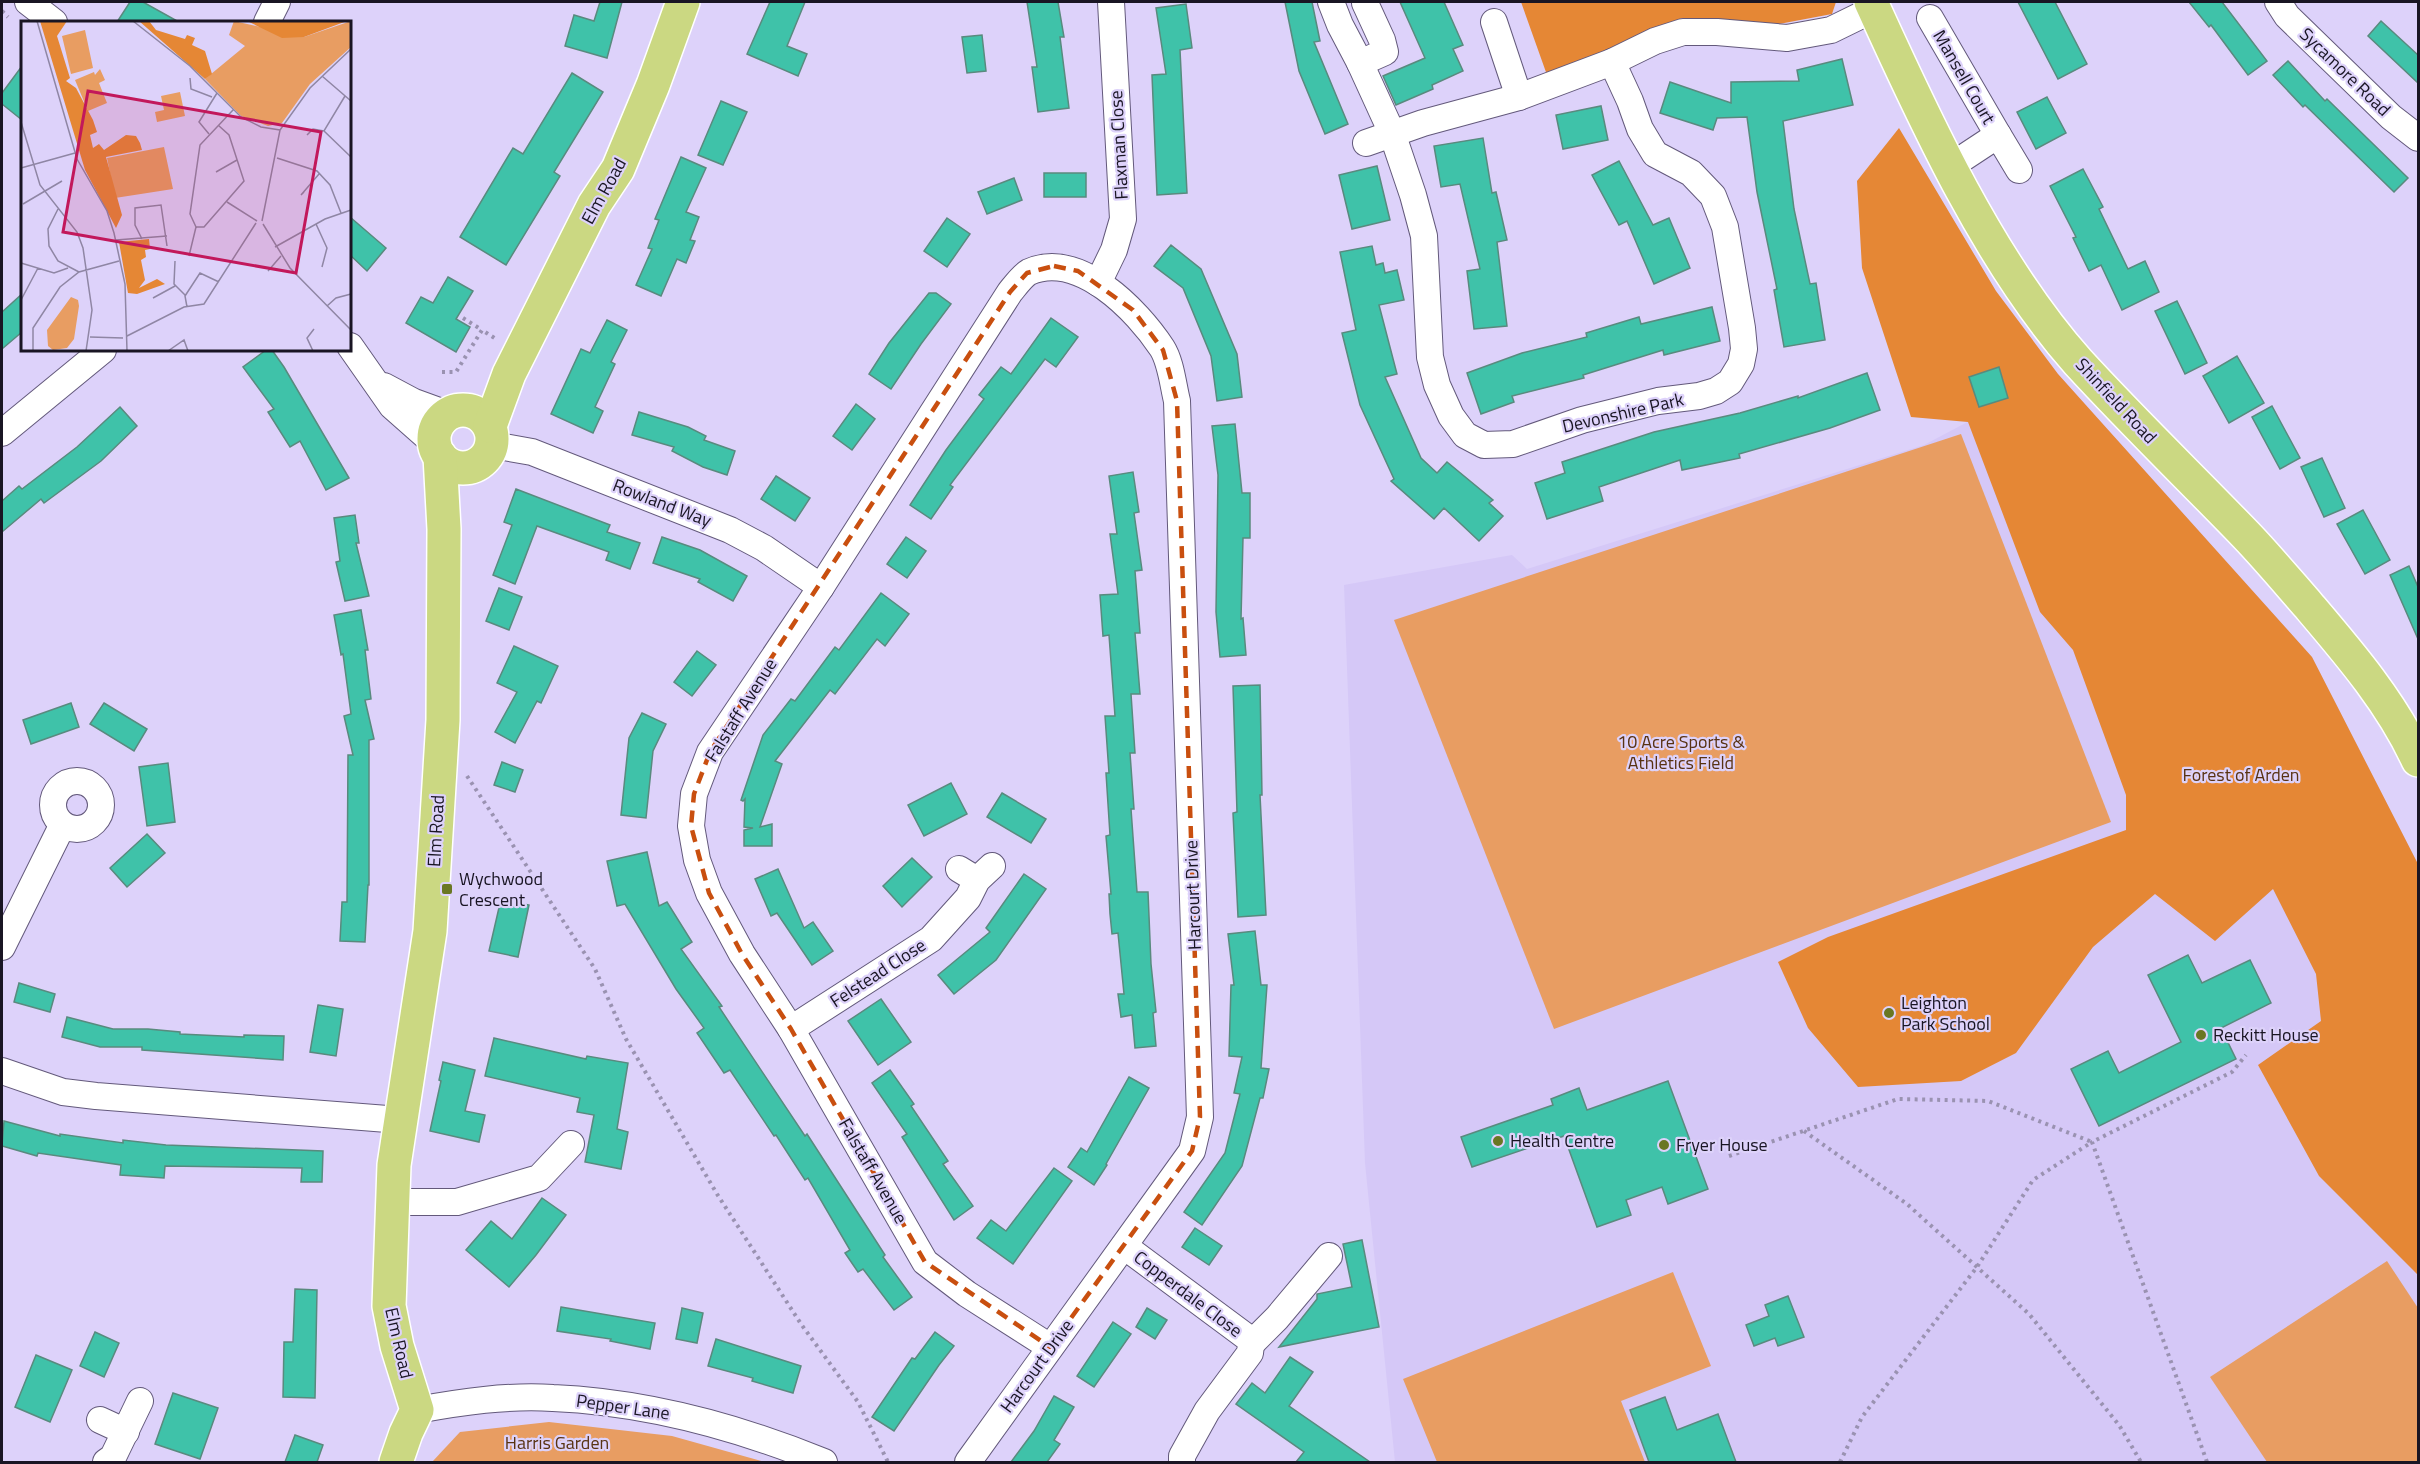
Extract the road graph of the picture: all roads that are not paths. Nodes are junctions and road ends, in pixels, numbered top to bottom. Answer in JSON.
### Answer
{"nodes":[{"id":1,"x":28,"y":2,"type":"edge"},
{"id":2,"x":277,"y":2,"type":"edge"},
{"id":3,"x":683,"y":2,"type":"edge"},
{"id":4,"x":1111,"y":2,"type":"edge"},
{"id":5,"x":1332,"y":2,"type":"edge"},
{"id":6,"x":2278,"y":2,"type":"edge"},
{"id":7,"x":1365,"y":3,"type":"dead end"},
{"id":8,"x":1873,"y":5,"type":"edge"},
{"id":9,"x":1930,"y":18,"type":"dead end"},
{"id":10,"x":53,"y":21,"type":"edge"},
{"id":11,"x":268,"y":21,"type":"edge"},
{"id":12,"x":1494,"y":22,"type":"dead end"},
{"id":13,"x":1612,"y":62,"type":"junction"},
{"id":14,"x":1360,"y":63,"type":"junction"},
{"id":15,"x":1519,"y":97,"type":"junction"},
{"id":16,"x":1392,"y":133,"type":"junction"},
{"id":17,"x":1998,"y":135,"type":"junction"},
{"id":18,"x":2418,"y":138,"type":"edge"},
{"id":19,"x":1366,"y":143,"type":"dead end"},
{"id":20,"x":1951,"y":166,"type":"junction"},
{"id":21,"x":2019,"y":170,"type":"dead end"},
{"id":22,"x":1098,"y":283,"type":"junction"},
{"id":23,"x":351,"y":347,"type":"edge"},
{"id":24,"x":102,"y":351,"type":"edge"},
{"id":25,"x":376,"y":381,"type":"junction"},
{"id":26,"x":474,"y":432,"type":"junction"},
{"id":27,"x":2,"y":433,"type":"edge"},
{"id":28,"x":437,"y":450,"type":"junction"},
{"id":29,"x":444,"y":529,"type":"junction"},
{"id":30,"x":821,"y":587,"type":"junction"},
{"id":31,"x":2418,"y":760,"type":"edge"},
{"id":32,"x":62,"y":826,"type":"dead end"},
{"id":33,"x":976,"y":872,"type":"dead end"},
{"id":34,"x":2,"y":947,"type":"edge"},
{"id":35,"x":791,"y":1029,"type":"junction"},
{"id":36,"x":2,"y":1071,"type":"edge"},
{"id":37,"x":400,"y":1119,"type":"junction"},
{"id":38,"x":571,"y":1144,"type":"dead end"},
{"id":39,"x":392,"y":1202,"type":"junction"},
{"id":40,"x":1124,"y":1246,"type":"junction"},
{"id":41,"x":1329,"y":1256,"type":"dead end"},
{"id":42,"x":1251,"y":1344,"type":"junction"},
{"id":43,"x":1050,"y":1347,"type":"junction"},
{"id":44,"x":140,"y":1401,"type":"dead end"},
{"id":45,"x":417,"y":1410,"type":"junction"},
{"id":46,"x":100,"y":1420,"type":"dead end"},
{"id":47,"x":126,"y":1432,"type":"junction"},
{"id":48,"x":106,"y":1462,"type":"edge"},
{"id":49,"x":396,"y":1462,"type":"edge"},
{"id":50,"x":824,"y":1462,"type":"edge"},
{"id":51,"x":968,"y":1462,"type":"edge"},
{"id":52,"x":1182,"y":1462,"type":"edge"}],
"edges":[{"from":1,"to":10,"type":"street"},
{"from":2,"to":11,"type":"street"},
{"from":3,"to":26,"type":"main road","name":"Elm Road"},
{"from":4,"to":22,"type":"street","name":"Flaxman Close"},
{"from":5,"to":14,"type":"street","name":"Devonshire Park"},
{"from":6,"to":18,"type":"street","name":"Sycamore Road"},
{"from":7,"to":14,"type":"street"},
{"from":8,"to":13,"type":"street"},
{"from":8,"to":20,"type":"main road","name":"Shinfield Road"},
{"from":9,"to":17,"type":"street","name":"Mansell Court"},
{"from":12,"to":15,"type":"street"},
{"from":13,"to":15,"type":"street"},
{"from":13,"to":16,"type":"street","name":"Devonshire Park"},
{"from":14,"to":16,"type":"street","name":"Devonshire Park"},
{"from":15,"to":16,"type":"street"},
{"from":16,"to":19,"type":"street"},
{"from":17,"to":20,"type":"street","name":"Mansell Court"},
{"from":17,"to":21,"type":"street","name":"Mansell Court"},
{"from":20,"to":31,"type":"main road","name":"Shinfield Road"},
{"from":22,"to":30,"type":"street","name":"Falstaff Avenue"},
{"from":22,"to":40,"type":"street","name":"Harcourt Drive"},
{"from":23,"to":25,"type":"street"},
{"from":24,"to":27,"type":"street"},
{"from":25,"to":26,"type":"street","name":"Rowland Way"},
{"from":25,"to":28,"type":"street"},
{"from":26,"to":28,"type":"main road"},
{"from":26,"to":28,"type":"main road"},
{"from":26,"to":29,"type":"main road","name":"Elm Road"},
{"from":26,"to":30,"type":"street","name":"Rowland Way"},
{"from":28,"to":29,"type":"main road","name":"Elm Road"},
{"from":29,"to":37,"type":"main road","name":"Elm Road"},
{"from":30,"to":35,"type":"street","name":"Falstaff Avenue"},
{"from":32,"to":34,"type":"street"},
{"from":33,"to":35,"type":"street","name":"Felstead Close"},
{"from":35,"to":43,"type":"street","name":"Falstaff Avenue"},
{"from":36,"to":37,"type":"street"},
{"from":37,"to":39,"type":"main road","name":"Elm Road"},
{"from":38,"to":39,"type":"street"},
{"from":39,"to":45,"type":"main road","name":"Elm Road"},
{"from":40,"to":42,"type":"street","name":"Copperdale Close"},
{"from":40,"to":43,"type":"street","name":"Harcourt Drive"},
{"from":41,"to":42,"type":"street","name":"Copperdale Close"},
{"from":42,"to":52,"type":"street","name":"Copperdale Close"},
{"from":43,"to":51,"type":"street","name":"Harcourt Drive"},
{"from":44,"to":47,"type":"street"},
{"from":45,"to":49,"type":"main road"},
{"from":45,"to":50,"type":"street","name":"Pepper Lane"},
{"from":46,"to":47,"type":"street"},
{"from":47,"to":48,"type":"street"}]}
